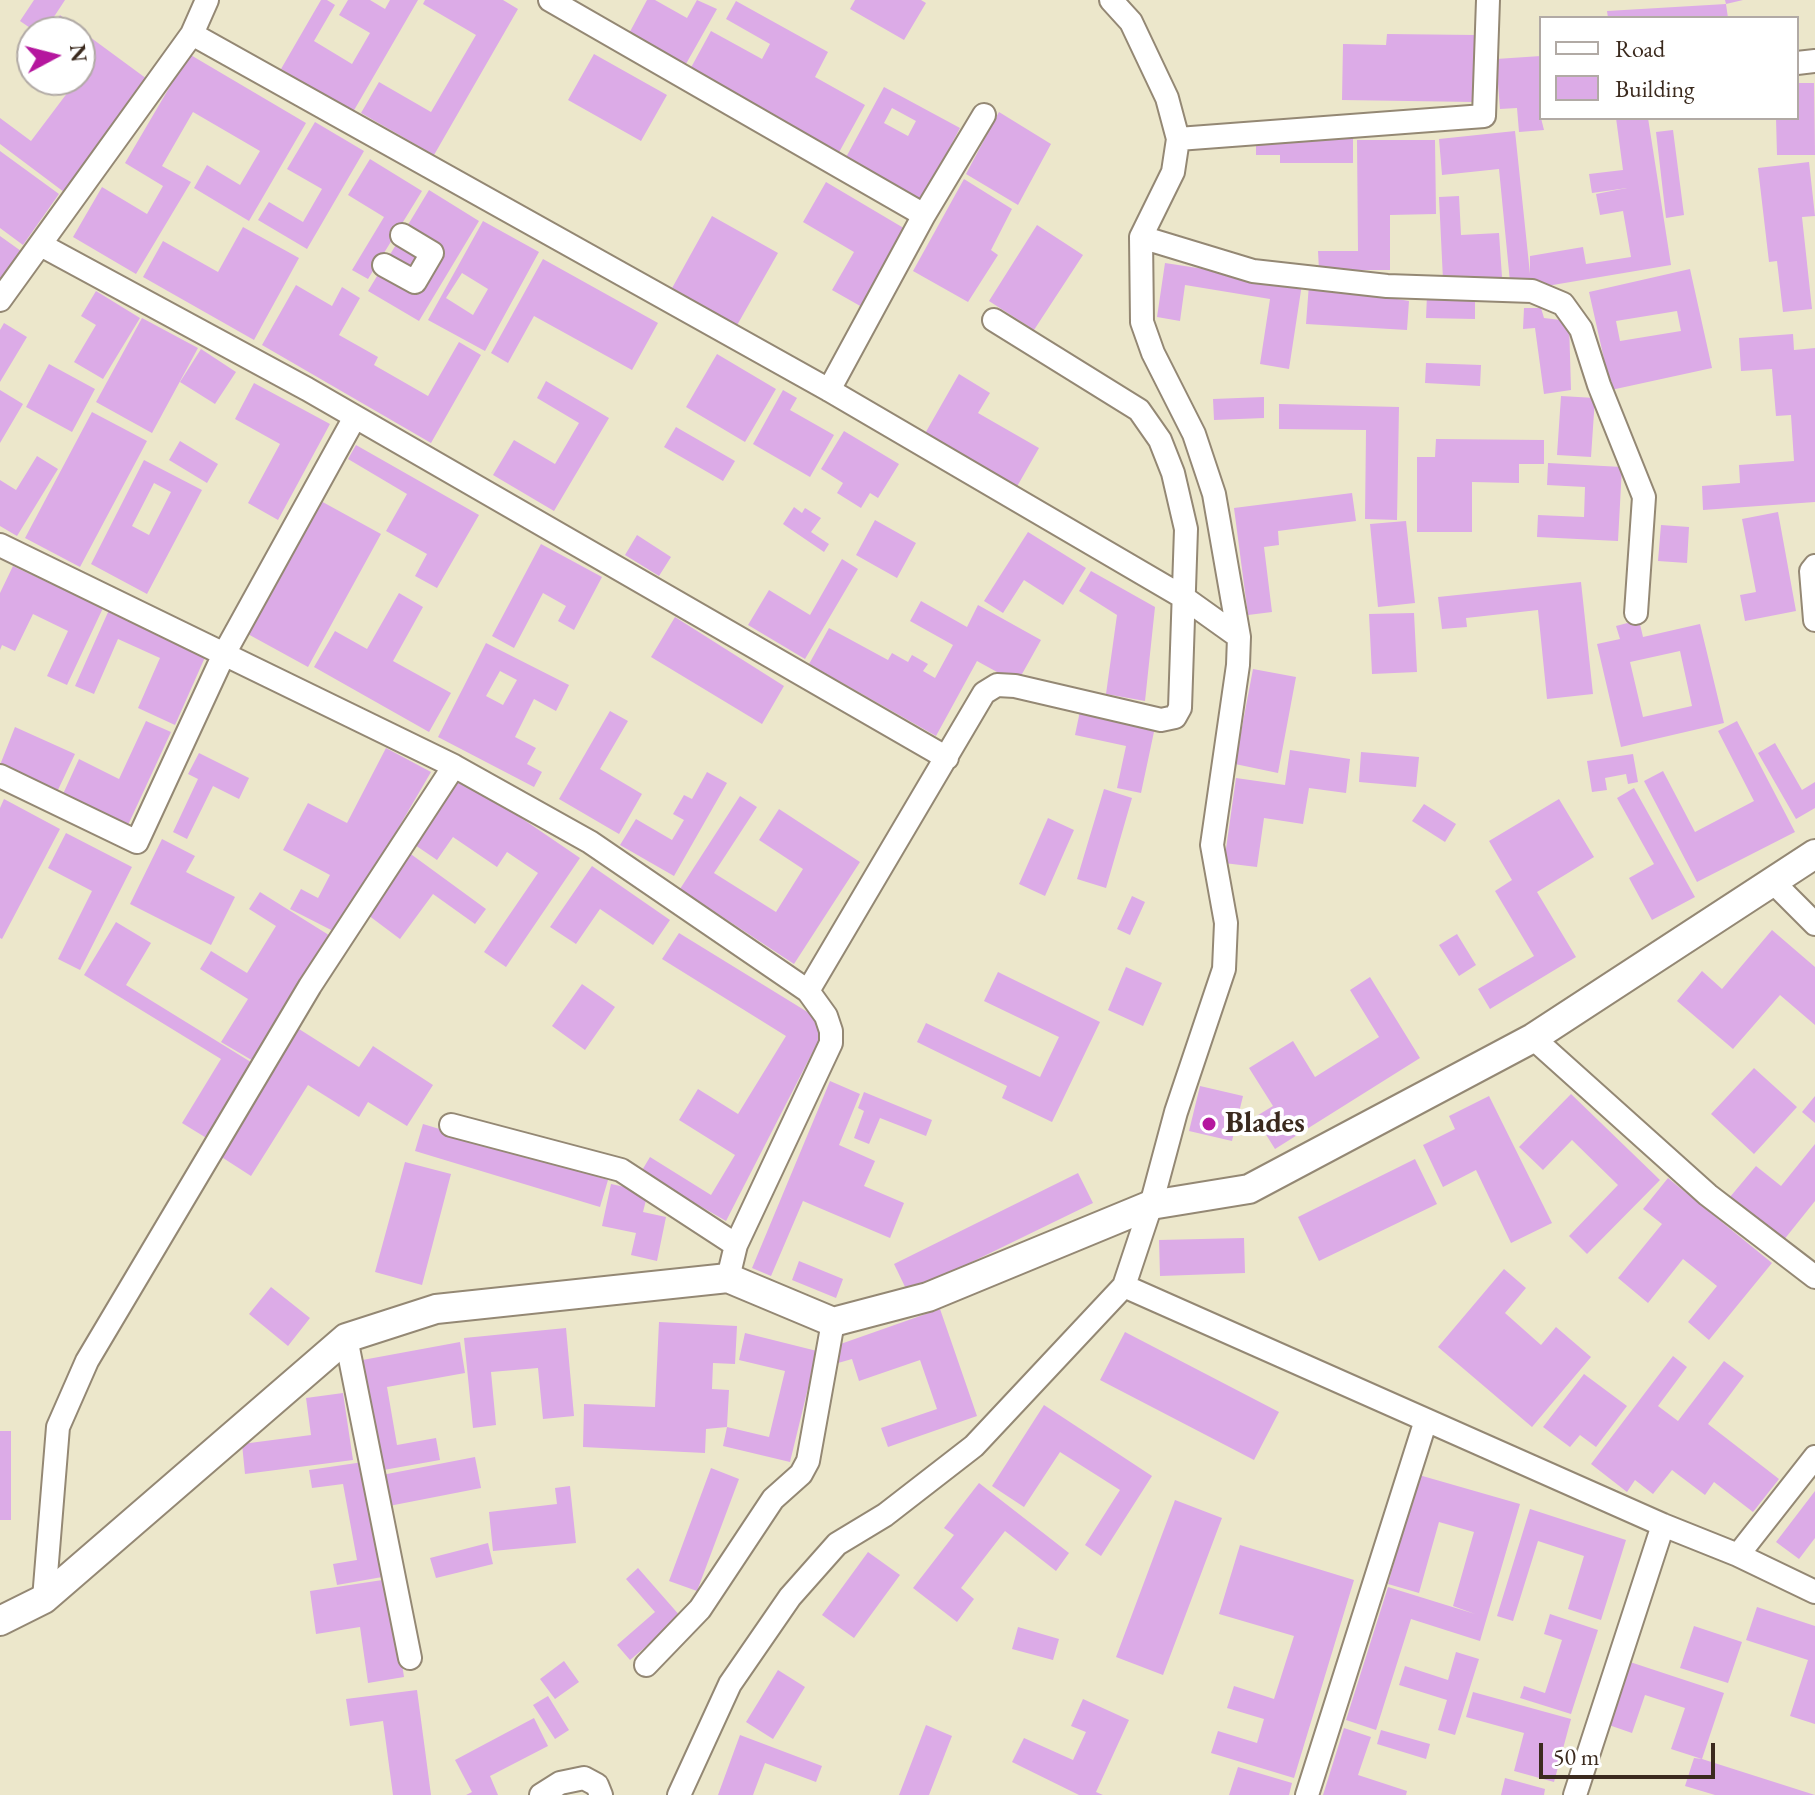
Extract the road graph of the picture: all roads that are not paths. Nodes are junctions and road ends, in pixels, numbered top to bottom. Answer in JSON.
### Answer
{"nodes":[{"id":1,"x":207,"y":0,"type":"edge"},
{"id":2,"x":550,"y":0,"type":"edge"},
{"id":3,"x":1111,"y":0,"type":"edge"},
{"id":4,"x":1488,"y":0,"type":"edge"},
{"id":5,"x":192,"y":34,"type":"junction"},
{"id":6,"x":984,"y":115,"type":"dead end"},
{"id":7,"x":1178,"y":139,"type":"junction"},
{"id":8,"x":924,"y":215,"type":"junction"},
{"id":9,"x":402,"y":235,"type":"dead end"},
{"id":10,"x":1141,"y":237,"type":"junction"},
{"id":11,"x":41,"y":245,"type":"junction"},
{"id":12,"x":384,"y":265,"type":"dead end"},
{"id":13,"x":0,"y":300,"type":"edge"},
{"id":14,"x":994,"y":320,"type":"dead end"},
{"id":15,"x":829,"y":390,"type":"junction"},
{"id":16,"x":355,"y":417,"type":"junction"},
{"id":17,"x":0,"y":545,"type":"edge"},
{"id":18,"x":1815,"y":566,"type":"edge"},
{"id":19,"x":1183,"y":597,"type":"junction"},
{"id":20,"x":1636,"y":613,"type":"dead end"},
{"id":21,"x":1815,"y":620,"type":"edge"},
{"id":22,"x":1239,"y":637,"type":"junction"},
{"id":23,"x":224,"y":654,"type":"junction"},
{"id":24,"x":947,"y":758,"type":"junction"},
{"id":25,"x":454,"y":766,"type":"junction"},
{"id":26,"x":0,"y":776,"type":"edge"},
{"id":27,"x":1815,"y":854,"type":"edge"},
{"id":28,"x":1772,"y":881,"type":"junction"},
{"id":29,"x":1815,"y":924,"type":"edge"},
{"id":30,"x":808,"y":991,"type":"junction"},
{"id":31,"x":1533,"y":1038,"type":"junction"},
{"id":32,"x":451,"y":1125,"type":"dead end"},
{"id":33,"x":1151,"y":1205,"type":"junction"},
{"id":34,"x":736,"y":1245,"type":"junction"},
{"id":35,"x":1815,"y":1277,"type":"edge"},
{"id":36,"x":728,"y":1278,"type":"junction"},
{"id":37,"x":1124,"y":1286,"type":"junction"},
{"id":38,"x":833,"y":1322,"type":"junction"},
{"id":39,"x":346,"y":1338,"type":"junction"},
{"id":40,"x":1426,"y":1420,"type":"junction"},
{"id":41,"x":1815,"y":1457,"type":"edge"},
{"id":42,"x":1663,"y":1525,"type":"junction"},
{"id":43,"x":1738,"y":1555,"type":"junction"},
{"id":44,"x":1815,"y":1592,"type":"edge"},
{"id":45,"x":44,"y":1599,"type":"junction"},
{"id":46,"x":0,"y":1621,"type":"edge"},
{"id":47,"x":410,"y":1658,"type":"dead end"},
{"id":48,"x":646,"y":1665,"type":"dead end"},
{"id":49,"x":672,"y":1793,"type":"edge"},
{"id":50,"x":541,"y":1795,"type":"edge"},
{"id":51,"x":601,"y":1795,"type":"edge"},
{"id":52,"x":1307,"y":1795,"type":"edge"},
{"id":53,"x":1575,"y":1795,"type":"edge"}],
"edges":[{"from":1,"to":5,"type":"street"},
{"from":2,"to":8,"type":"street"},
{"from":3,"to":7,"type":"street"},
{"from":4,"to":7,"type":"street"},
{"from":5,"to":11,"type":"street"},
{"from":5,"to":15,"type":"street"},
{"from":6,"to":8,"type":"street"},
{"from":7,"to":10,"type":"street"},
{"from":8,"to":15,"type":"street"},
{"from":9,"to":12,"type":"street"},
{"from":10,"to":20,"type":"street"},
{"from":10,"to":22,"type":"street"},
{"from":11,"to":13,"type":"street"},
{"from":11,"to":16,"type":"street"},
{"from":14,"to":19,"type":"street"},
{"from":15,"to":19,"type":"street"},
{"from":16,"to":23,"type":"street"},
{"from":16,"to":24,"type":"street"},
{"from":17,"to":23,"type":"street"},
{"from":18,"to":21,"type":"street"},
{"from":19,"to":22,"type":"street"},
{"from":19,"to":24,"type":"street"},
{"from":22,"to":33,"type":"street"},
{"from":23,"to":25,"type":"street"},
{"from":23,"to":26,"type":"street"},
{"from":24,"to":30,"type":"street"},
{"from":25,"to":30,"type":"street"},
{"from":25,"to":45,"type":"street"},
{"from":27,"to":28,"type":"street"},
{"from":28,"to":29,"type":"street"},
{"from":28,"to":31,"type":"street"},
{"from":30,"to":34,"type":"street"},
{"from":31,"to":33,"type":"street"},
{"from":31,"to":35,"type":"street"},
{"from":32,"to":34,"type":"street"},
{"from":33,"to":37,"type":"street"},
{"from":33,"to":38,"type":"street"},
{"from":34,"to":36,"type":"street"},
{"from":36,"to":38,"type":"street"},
{"from":36,"to":39,"type":"street"},
{"from":37,"to":40,"type":"street"},
{"from":37,"to":49,"type":"street"},
{"from":38,"to":48,"type":"street"},
{"from":39,"to":45,"type":"street"},
{"from":39,"to":47,"type":"street"},
{"from":40,"to":42,"type":"street"},
{"from":40,"to":52,"type":"street"},
{"from":41,"to":43,"type":"street"},
{"from":42,"to":43,"type":"street"},
{"from":42,"to":53,"type":"street"},
{"from":43,"to":44,"type":"street"},
{"from":45,"to":46,"type":"street"},
{"from":50,"to":51,"type":"street"}]}
